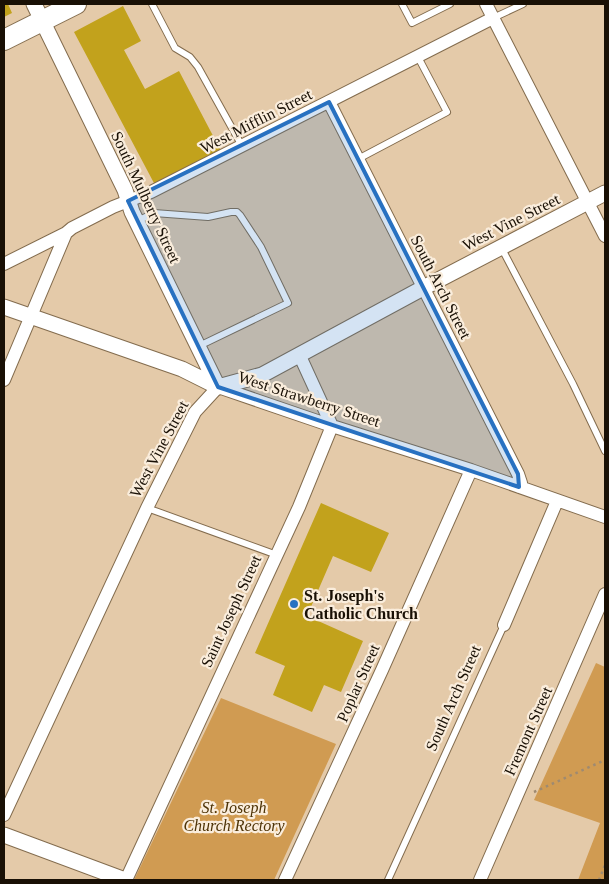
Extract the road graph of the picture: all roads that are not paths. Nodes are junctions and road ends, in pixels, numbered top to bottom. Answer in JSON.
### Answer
{"nodes":[{"id":1,"x":76,"y":4,"type":"edge"},
{"id":2,"x":152,"y":4,"type":"edge"},
{"id":3,"x":402,"y":4,"type":"edge"},
{"id":4,"x":450,"y":4,"type":"edge"},
{"id":5,"x":486,"y":4,"type":"edge"},
{"id":6,"x":523,"y":4,"type":"edge"},
{"id":7,"x":38,"y":12,"type":"edge"},
{"id":8,"x":493,"y":18,"type":"junction"},
{"id":9,"x":4,"y":40,"type":"edge"},
{"id":10,"x":418,"y":57,"type":"junction"},
{"id":11,"x":329,"y":102,"type":"junction"},
{"id":12,"x":242,"y":146,"type":"junction"},
{"id":13,"x":358,"y":159,"type":"junction"},
{"id":14,"x":605,"y":194,"type":"edge"},
{"id":15,"x":128,"y":201,"type":"junction"},
{"id":16,"x":588,"y":202,"type":"junction"},
{"id":17,"x":137,"y":222,"type":"junction"},
{"id":18,"x":66,"y":233,"type":"junction"},
{"id":19,"x":605,"y":236,"type":"edge"},
{"id":20,"x":501,"y":247,"type":"junction"},
{"id":21,"x":4,"y":264,"type":"edge"},
{"id":22,"x":423,"y":288,"type":"junction"},
{"id":23,"x":4,"y":307,"type":"edge"},
{"id":24,"x":31,"y":316,"type":"junction"},
{"id":25,"x":198,"y":346,"type":"junction"},
{"id":26,"x":299,"y":354,"type":"junction"},
{"id":27,"x":4,"y":380,"type":"edge"},
{"id":28,"x":218,"y":387,"type":"junction"},
{"id":29,"x":332,"y":426,"type":"junction"},
{"id":30,"x":605,"y":450,"type":"edge"},
{"id":31,"x":471,"y":470,"type":"junction"},
{"id":32,"x":519,"y":487,"type":"junction"},
{"id":33,"x":557,"y":501,"type":"junction"},
{"id":34,"x":148,"y":508,"type":"junction"},
{"id":35,"x":605,"y":517,"type":"edge"},
{"id":36,"x":276,"y":555,"type":"junction"},
{"id":37,"x":605,"y":594,"type":"edge"},
{"id":38,"x":504,"y":624,"type":"joint"},
{"id":39,"x":4,"y":815,"type":"edge"},
{"id":40,"x":4,"y":835,"type":"edge"},
{"id":41,"x":126,"y":880,"type":"edge"},
{"id":42,"x":285,"y":880,"type":"edge"},
{"id":43,"x":388,"y":880,"type":"edge"},
{"id":44,"x":480,"y":880,"type":"edge"}],
"edges":[{"from":1,"to":7,"type":"main road"},
{"from":2,"to":12,"type":"lane"},
{"from":3,"to":4,"type":"lane"},
{"from":5,"to":8,"type":"street"},
{"from":6,"to":8,"type":"lane","name":"West Mifflin Street"},
{"from":7,"to":9,"type":"main road"},
{"from":7,"to":15,"type":"street","name":"South Mulberry Street"},
{"from":8,"to":10,"type":"street","name":"West Mifflin Street"},
{"from":8,"to":16,"type":"street"},
{"from":10,"to":11,"type":"street","name":"West Mifflin Street"},
{"from":10,"to":13,"type":"lane"},
{"from":11,"to":12,"type":"street","name":"West Mifflin Street"},
{"from":11,"to":13,"type":"street","name":"South Arch Street"},
{"from":12,"to":15,"type":"street","name":"West Mifflin Street"},
{"from":13,"to":22,"type":"street","name":"South Arch Street"},
{"from":14,"to":16,"type":"street","name":"West Vine Street"},
{"from":15,"to":17,"type":"street","name":"South Mulberry Street"},
{"from":15,"to":18,"type":"street","name":"West Mifflin Street"},
{"from":16,"to":19,"type":"street"},
{"from":16,"to":20,"type":"street","name":"West Vine Street"},
{"from":17,"to":25,"type":"street","name":"South Mulberry Street"},
{"from":17,"to":25,"type":"lane"},
{"from":18,"to":21,"type":"street","name":"West Mifflin Street"},
{"from":18,"to":24,"type":"street"},
{"from":20,"to":22,"type":"street","name":"West Vine Street"},
{"from":20,"to":30,"type":"lane"},
{"from":22,"to":26,"type":"street","name":"West Vine Street"},
{"from":22,"to":32,"type":"street","name":"South Arch Street"},
{"from":23,"to":24,"type":"street","name":"West Strawberry Street"},
{"from":24,"to":27,"type":"street"},
{"from":24,"to":28,"type":"street","name":"West Strawberry Street"},
{"from":25,"to":28,"type":"street","name":"South Mulberry Street"},
{"from":26,"to":28,"type":"street","name":"West Vine Street"},
{"from":26,"to":29,"type":"street"},
{"from":28,"to":29,"type":"street","name":"West Strawberry Street"},
{"from":28,"to":34,"type":"street","name":"West Vine Street"},
{"from":29,"to":31,"type":"street","name":"West Strawberry Street"},
{"from":29,"to":36,"type":"street","name":"Saint Joseph Street"},
{"from":31,"to":32,"type":"street","name":"West Strawberry Street"},
{"from":31,"to":42,"type":"street","name":"Poplar Street"},
{"from":32,"to":33,"type":"street","name":"West Strawberry Street"},
{"from":33,"to":35,"type":"street","name":"West Strawberry Street"},
{"from":33,"to":38,"type":"street","name":"South Arch Street"},
{"from":34,"to":36,"type":"lane"},
{"from":34,"to":39,"type":"street","name":"West Vine Street"},
{"from":36,"to":41,"type":"street","name":"Saint Joseph Street"},
{"from":37,"to":44,"type":"street","name":"Fremont Street"},
{"from":38,"to":43,"type":"lane","name":"South Arch Street"},
{"from":40,"to":41,"type":"street"}]}
